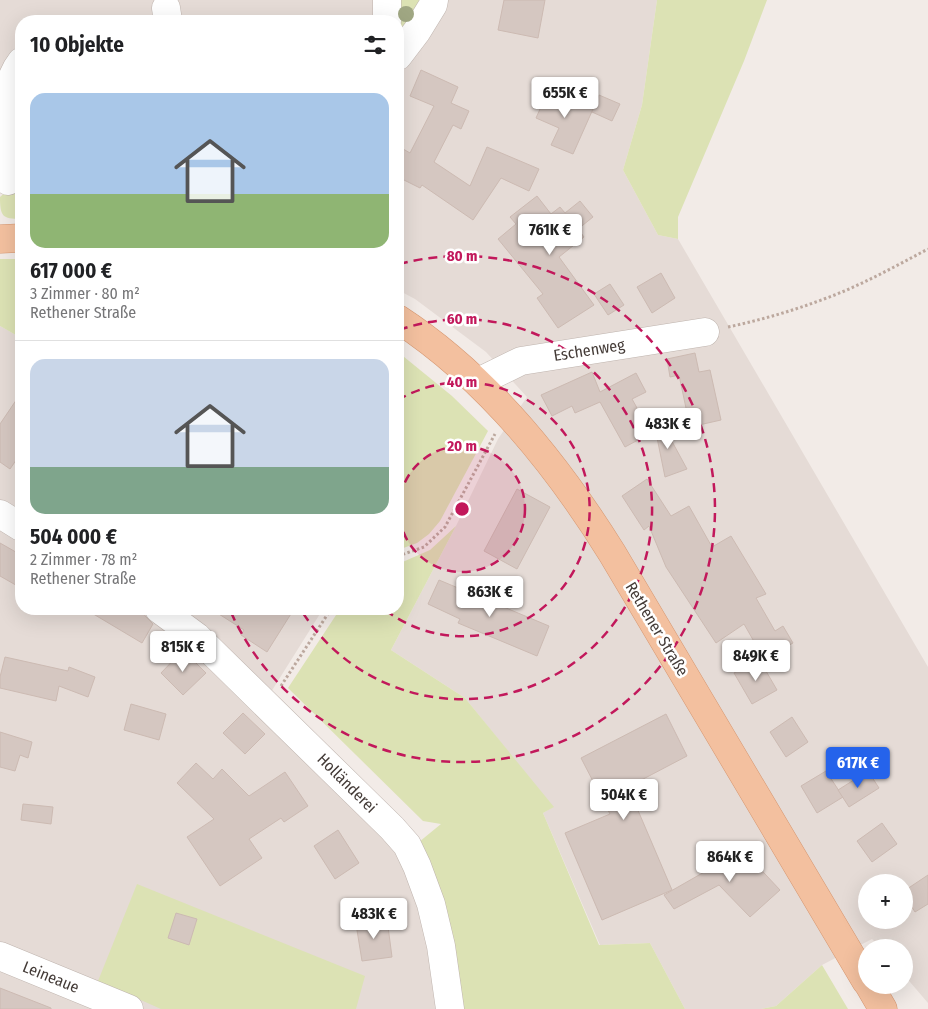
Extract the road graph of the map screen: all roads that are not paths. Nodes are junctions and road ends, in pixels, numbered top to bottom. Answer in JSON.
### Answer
{"nodes":[{"id":1,"x":387,"y":0,"type":"edge"},
{"id":2,"x":434,"y":0,"type":"edge"},
{"id":3,"x":387,"y":15,"type":"edge"},
{"id":4,"x":404,"y":48,"type":"edge"},
{"id":5,"x":15,"y":68,"type":"edge"},
{"id":6,"x":10,"y":181,"type":"edge"},
{"id":7,"x":15,"y":238,"type":"edge"},
{"id":8,"x":0,"y":239,"type":"edge"},
{"id":9,"x":404,"y":322,"type":"edge"},
{"id":10,"x":705,"y":332,"type":"road end"},
{"id":11,"x":478,"y":382,"type":"junction"},
{"id":12,"x":0,"y":514,"type":"edge"},
{"id":13,"x":15,"y":523,"type":"edge"},
{"id":14,"x":166,"y":615,"type":"edge"},
{"id":15,"x":0,"y":956,"type":"edge"},
{"id":16,"x":858,"y":968,"type":"edge"},
{"id":17,"x":874,"y":994,"type":"edge"},
{"id":18,"x":129,"y":1009,"type":"edge"},
{"id":19,"x":450,"y":1009,"type":"edge"},
{"id":20,"x":883,"y":1009,"type":"edge"}],
"edges":[{"from":1,"to":3,"type":"street"},
{"from":2,"to":4,"type":"street"},
{"from":5,"to":6,"type":"street"},
{"from":7,"to":8,"type":"main road"},
{"from":9,"to":11,"type":"main road","name":"Rethener Straße"},
{"from":10,"to":11,"type":"street","name":"Eschenweg"},
{"from":11,"to":16,"type":"main road","name":"Rethener Straße"},
{"from":12,"to":13,"type":"street"},
{"from":14,"to":19,"type":"street","name":"Holländerei"},
{"from":15,"to":18,"type":"street","name":"Leineaue"},
{"from":17,"to":20,"type":"main road"}]}
